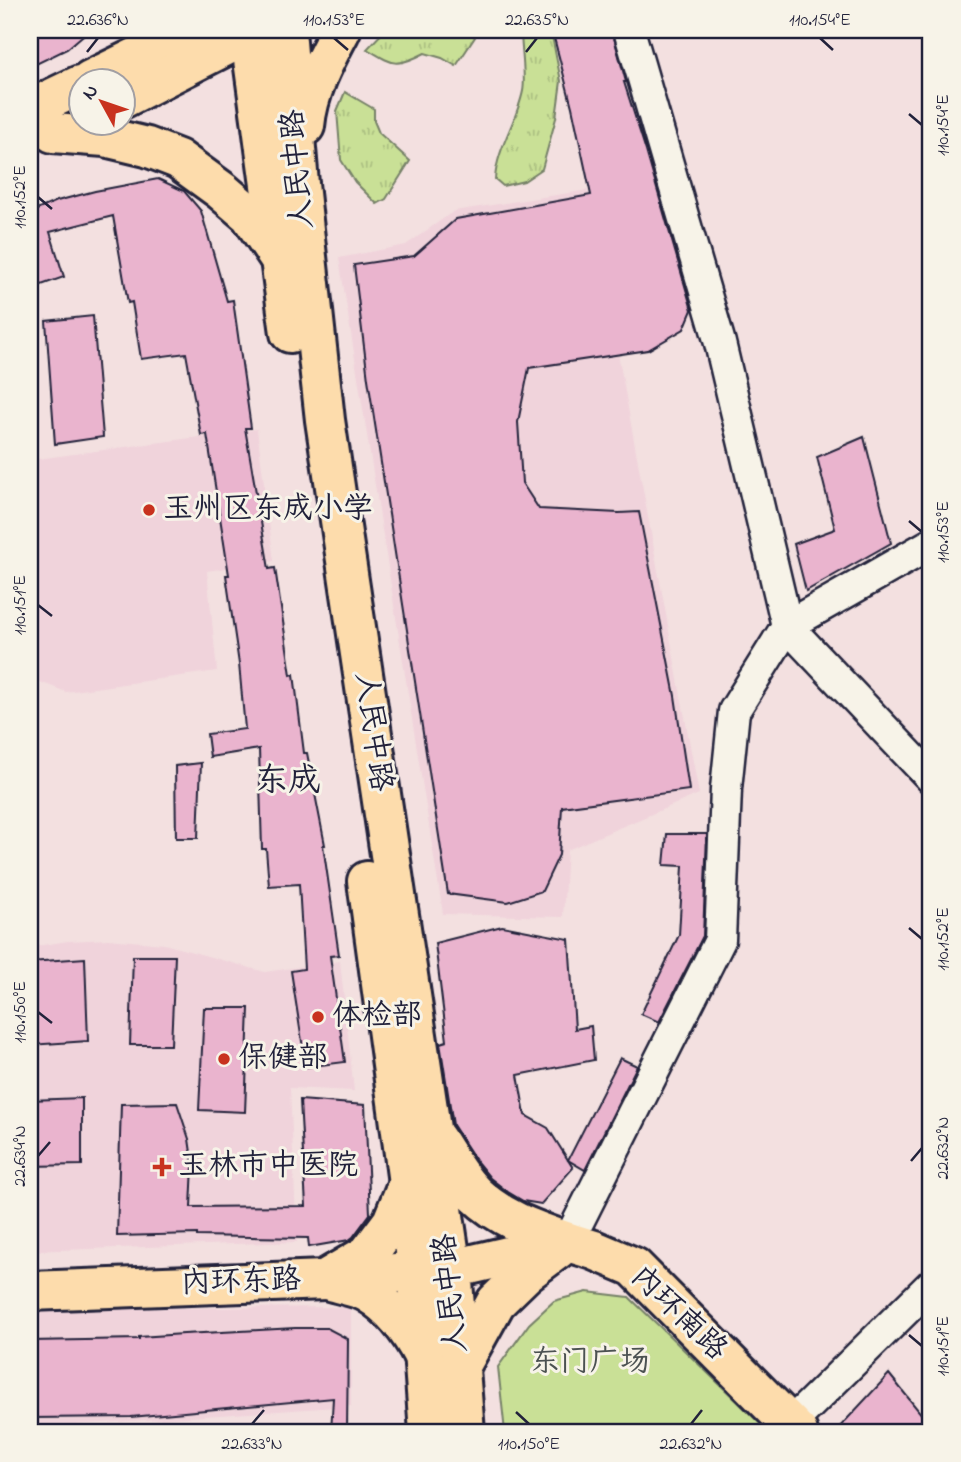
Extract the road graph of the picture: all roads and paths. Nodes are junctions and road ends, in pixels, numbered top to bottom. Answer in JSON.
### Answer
{"nodes":[{"id":1,"x":156,"y":30,"type":"edge"},
{"id":2,"x":192,"y":30,"type":"edge"},
{"id":3,"x":341,"y":30,"type":"edge"},
{"id":4,"x":629,"y":30,"type":"edge"},
{"id":5,"x":260,"y":31,"type":"edge"},
{"id":6,"x":125,"y":66,"type":"edge"},
{"id":7,"x":135,"y":66,"type":"edge"},
{"id":8,"x":136,"y":73,"type":"edge"},
{"id":9,"x":66,"y":103,"type":"edge"},
{"id":10,"x":48,"y":126,"type":"edge"},
{"id":11,"x":299,"y":184,"type":"junction"},
{"id":12,"x":280,"y":259,"type":"junction"},
{"id":13,"x":931,"y":544,"type":"edge"},
{"id":14,"x":787,"y":626,"type":"junction"},
{"id":15,"x":931,"y":778,"type":"edge"},
{"id":16,"x":431,"y":1132,"type":"junction"},
{"id":17,"x":408,"y":1183,"type":"junction"},
{"id":18,"x":568,"y":1242,"type":"junction"},
{"id":19,"x":435,"y":1270,"type":"junction"},
{"id":20,"x":325,"y":1280,"type":"junction"},
{"id":21,"x":931,"y":1285,"type":"edge"},
{"id":22,"x":30,"y":1291,"type":"edge"},
{"id":23,"x":424,"y":1356,"type":"junction"},
{"id":24,"x":460,"y":1367,"type":"junction"},
{"id":25,"x":794,"y":1428,"type":"edge"},
{"id":26,"x":429,"y":1432,"type":"edge"},
{"id":27,"x":465,"y":1432,"type":"edge"}],
"edges":[{"from":1,"to":6,"type":"main road"},
{"from":2,"to":7,"type":"main road"},
{"from":3,"to":11,"type":"main road"},
{"from":4,"to":14,"type":"street"},
{"from":5,"to":8,"type":"main road"},
{"from":5,"to":11,"type":"main road","name":"人民中路"},
{"from":5,"to":12,"type":"main road","name":"人民中路"},
{"from":9,"to":10,"type":"main road"},
{"from":10,"to":12,"type":"main road"},
{"from":11,"to":16,"type":"main road","name":"人民中路"},
{"from":12,"to":17,"type":"main road","name":"人民中路"},
{"from":13,"to":14,"type":"street"},
{"from":14,"to":15,"type":"street"},
{"from":14,"to":18,"type":"street"},
{"from":16,"to":18,"type":"main road","name":"内环南路"},
{"from":16,"to":19,"type":"main road","name":"人民中路"},
{"from":17,"to":19,"type":"main road","name":"人民中路"},
{"from":17,"to":20,"type":"main road"},
{"from":18,"to":19,"type":"main road"},
{"from":18,"to":24,"type":"main road"},
{"from":18,"to":25,"type":"main road","name":"内环南路"},
{"from":19,"to":20,"type":"main road","name":"内环东路"},
{"from":19,"to":23,"type":"main road","name":"人民中路"},
{"from":19,"to":24,"type":"main road","name":"人民中路"},
{"from":20,"to":22,"type":"main road","name":"内环东路"},
{"from":20,"to":23,"type":"main road"},
{"from":21,"to":25,"type":"street"},
{"from":23,"to":26,"type":"main road","name":"人民中路"},
{"from":24,"to":27,"type":"main road","name":"人民中路"}]}
